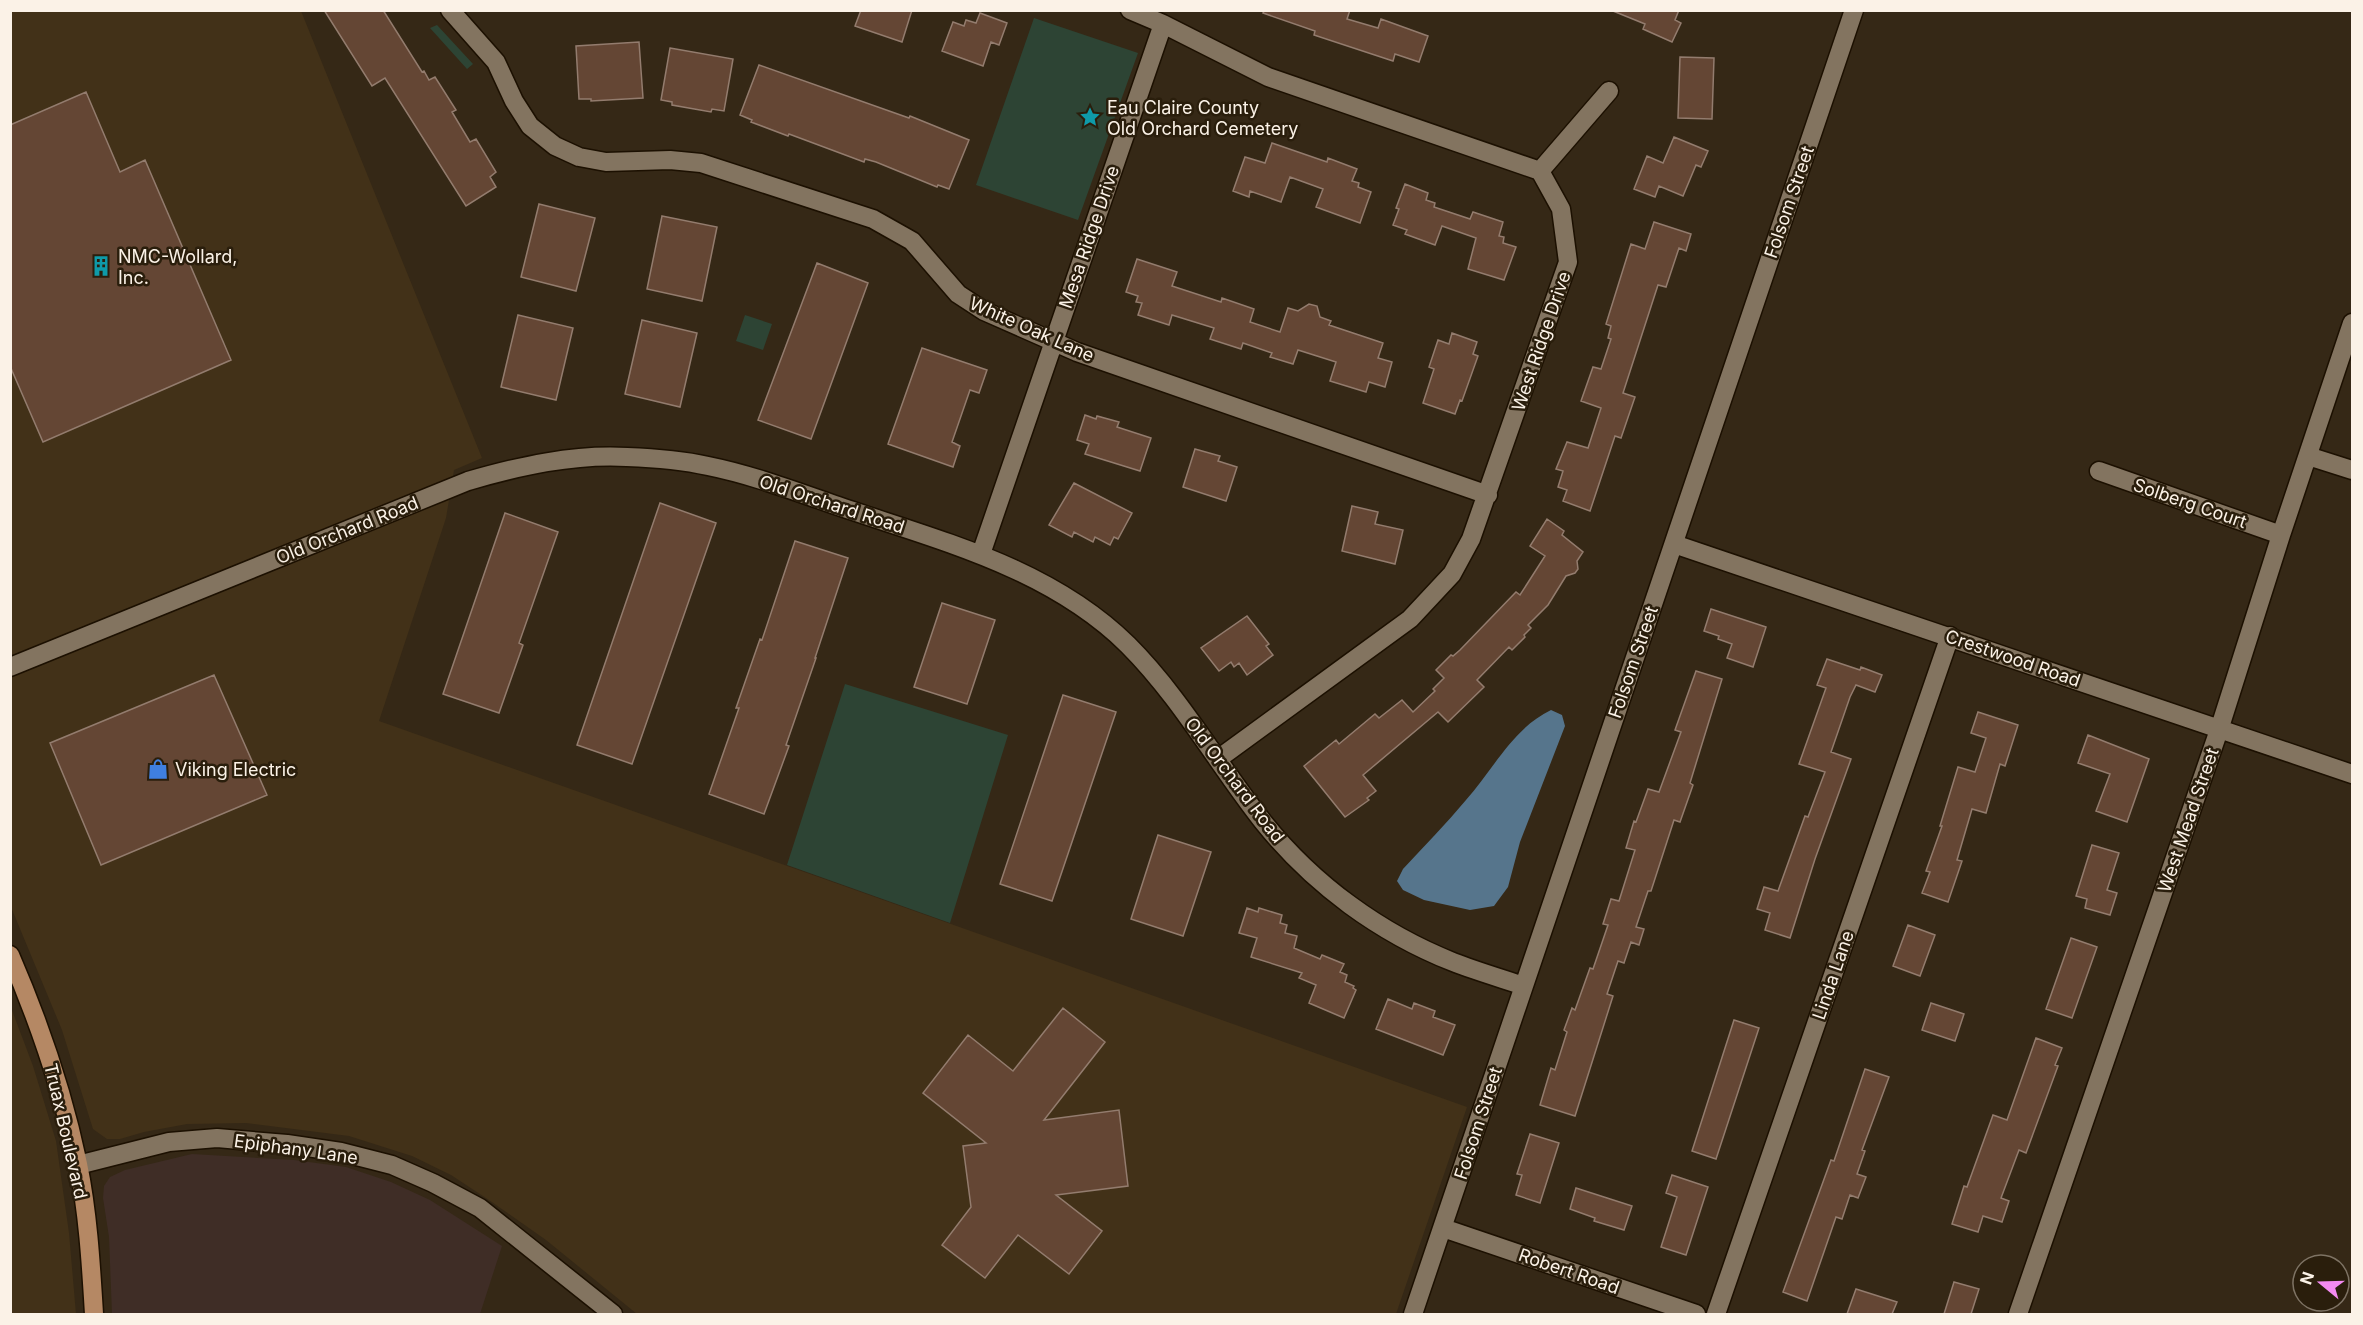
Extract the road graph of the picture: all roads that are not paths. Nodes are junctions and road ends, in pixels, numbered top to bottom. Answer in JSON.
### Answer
{"nodes":[{"id":1,"x":450,"y":10,"type":"edge"},
{"id":2,"x":1130,"y":10,"type":"edge"},
{"id":3,"x":1854,"y":10,"type":"edge"},
{"id":4,"x":1163,"y":24,"type":"junction"},
{"id":5,"x":1609,"y":91,"type":"dead end"},
{"id":6,"x":1540,"y":171,"type":"junction"},
{"id":7,"x":2352,"y":323,"type":"edge"},
{"id":8,"x":1054,"y":342,"type":"junction"},
{"id":9,"x":2308,"y":456,"type":"junction"},
{"id":10,"x":2352,"y":470,"type":"edge"},
{"id":11,"x":2099,"y":471,"type":"dead end"},
{"id":12,"x":1488,"y":495,"type":"junction"},
{"id":13,"x":2281,"y":535,"type":"junction"},
{"id":14,"x":1674,"y":543,"type":"junction"},
{"id":15,"x":981,"y":554,"type":"junction"},
{"id":16,"x":1950,"y":636,"type":"junction"},
{"id":17,"x":10,"y":668,"type":"edge"},
{"id":18,"x":2220,"y":728,"type":"junction"},
{"id":19,"x":1218,"y":759,"type":"junction"},
{"id":20,"x":2352,"y":774,"type":"edge"},
{"id":21,"x":10,"y":954,"type":"edge"},
{"id":22,"x":1524,"y":986,"type":"junction"},
{"id":23,"x":78,"y":1165,"type":"junction"},
{"id":24,"x":1443,"y":1228,"type":"junction"},
{"id":25,"x":94,"y":1314,"type":"edge"},
{"id":26,"x":613,"y":1314,"type":"edge"},
{"id":27,"x":1413,"y":1314,"type":"edge"},
{"id":28,"x":1695,"y":1314,"type":"edge"},
{"id":29,"x":1716,"y":1314,"type":"edge"},
{"id":30,"x":2018,"y":1314,"type":"edge"}],
"edges":[{"from":1,"to":8,"type":"street","name":"White Oak Lane"},
{"from":2,"to":4,"type":"street"},
{"from":3,"to":14,"type":"street","name":"Folsom Street"},
{"from":4,"to":6,"type":"street"},
{"from":4,"to":8,"type":"street","name":"Mesa Ridge Drive"},
{"from":5,"to":6,"type":"street"},
{"from":6,"to":12,"type":"street","name":"West Ridge Drive"},
{"from":7,"to":9,"type":"street","name":"West Mead Street"},
{"from":8,"to":12,"type":"street","name":"White Oak Lane"},
{"from":8,"to":15,"type":"street","name":"Mesa Ridge Drive"},
{"from":9,"to":10,"type":"street"},
{"from":9,"to":13,"type":"street","name":"West Mead Street"},
{"from":11,"to":13,"type":"street","name":"Solberg Court"},
{"from":12,"to":19,"type":"street","name":"West Ridge Drive"},
{"from":13,"to":18,"type":"street","name":"West Mead Street"},
{"from":14,"to":16,"type":"street","name":"Crestwood Road"},
{"from":14,"to":22,"type":"street","name":"Folsom Street"},
{"from":15,"to":17,"type":"street","name":"Old Orchard Road"},
{"from":15,"to":19,"type":"street","name":"Old Orchard Road"},
{"from":16,"to":18,"type":"street","name":"Crestwood Road"},
{"from":16,"to":29,"type":"street","name":"Linda Lane"},
{"from":18,"to":20,"type":"street","name":"Crestwood Road"},
{"from":18,"to":30,"type":"street","name":"West Mead Street"},
{"from":19,"to":22,"type":"street","name":"Old Orchard Road"},
{"from":21,"to":23,"type":"main road","name":"Truax Boulevard"},
{"from":22,"to":24,"type":"street","name":"Folsom Street"},
{"from":23,"to":25,"type":"main road","name":"Truax Boulevard"},
{"from":23,"to":26,"type":"street","name":"Epiphany Lane"},
{"from":24,"to":27,"type":"street","name":"Folsom Street"},
{"from":24,"to":28,"type":"street","name":"Robert Road"}]}
